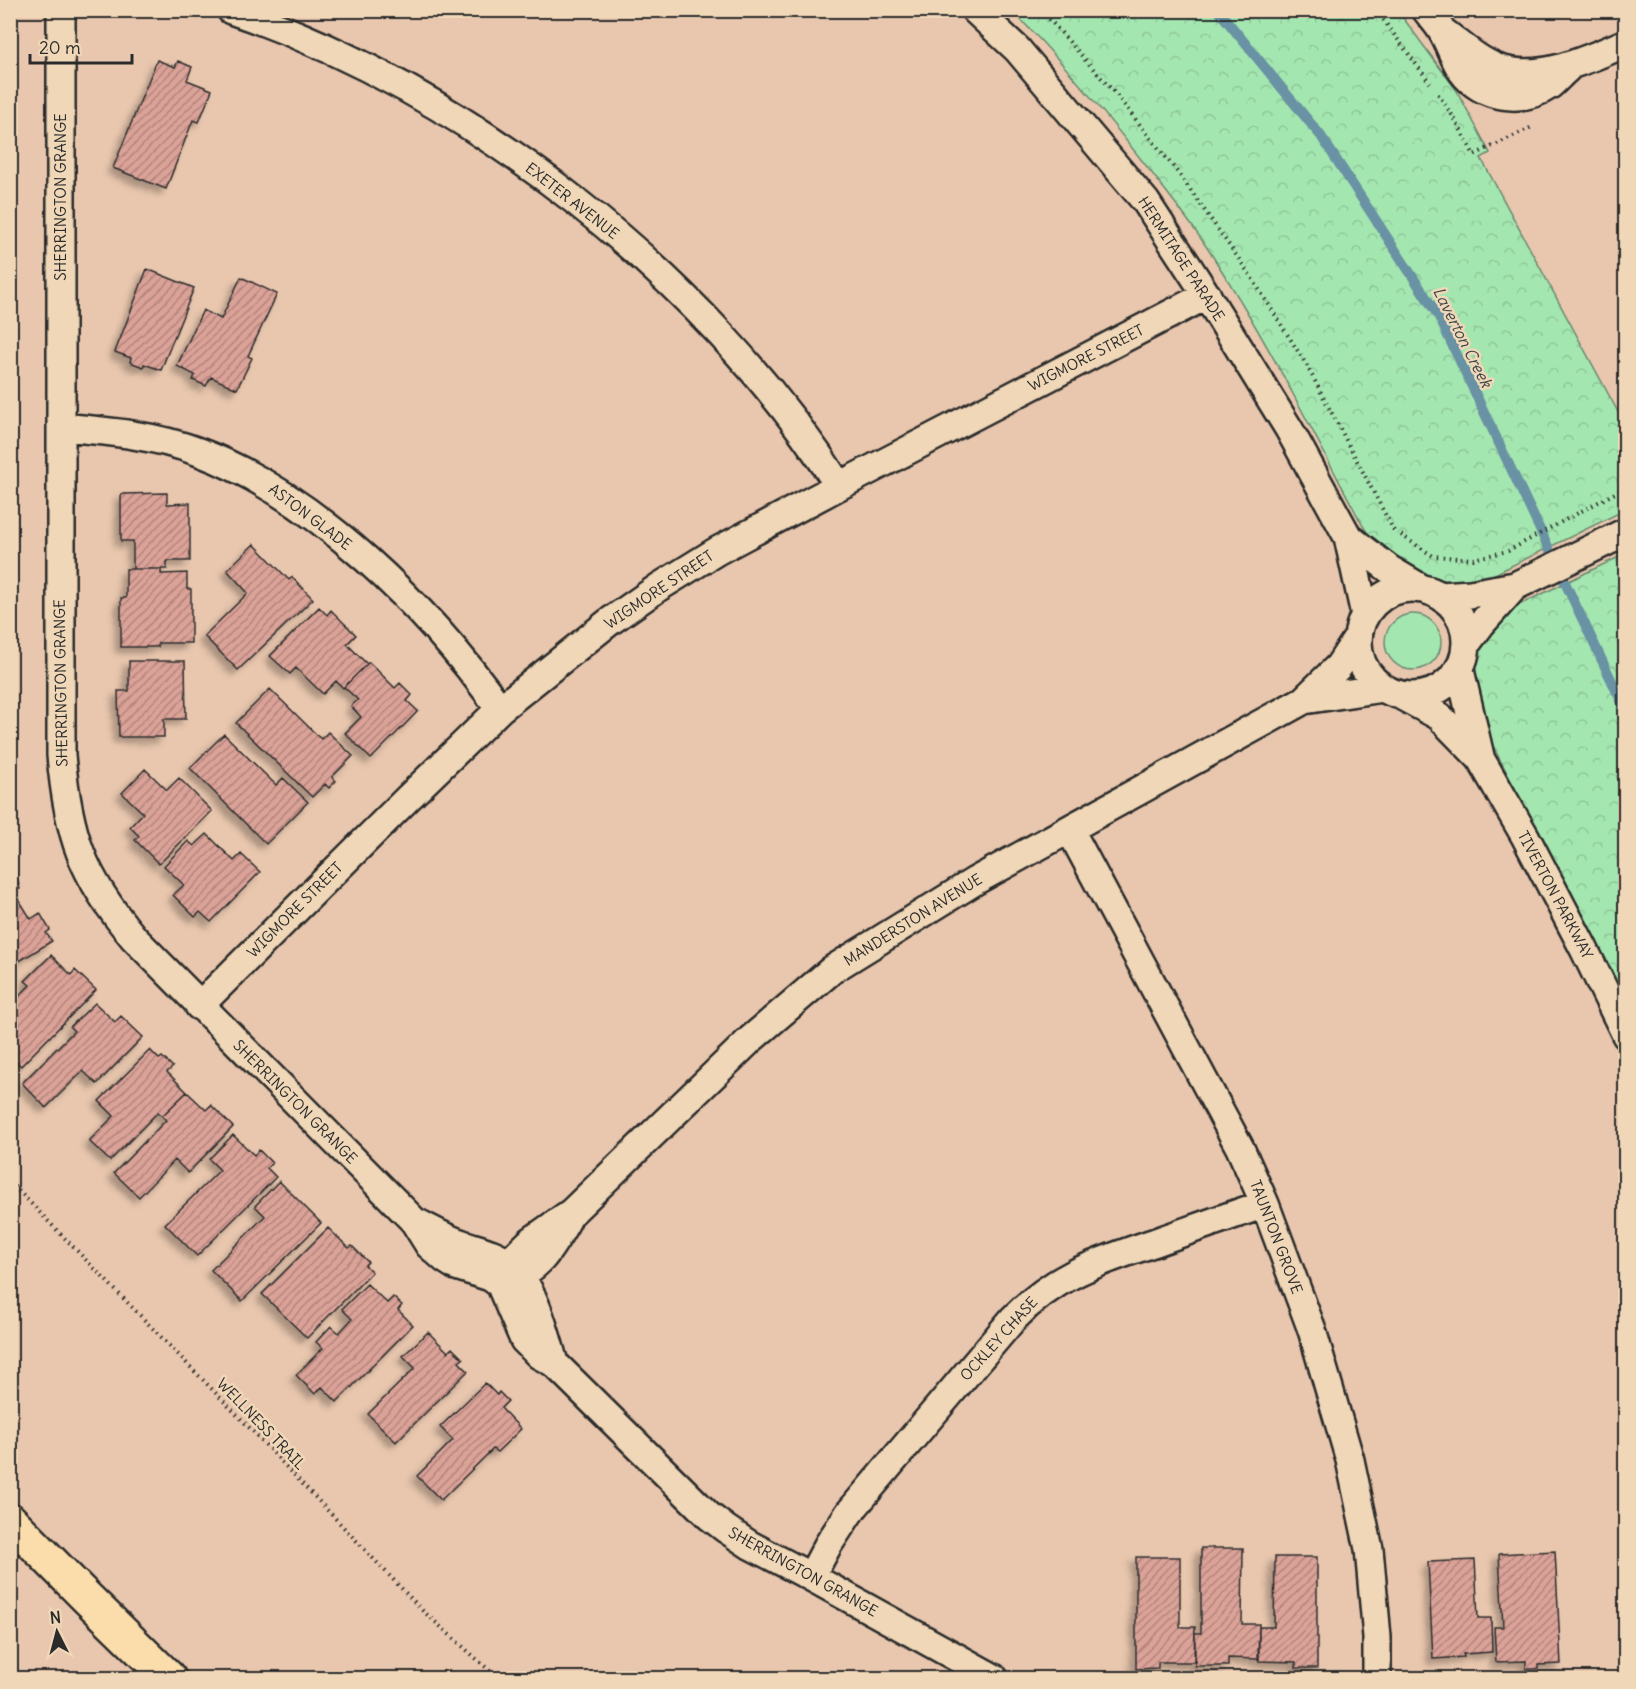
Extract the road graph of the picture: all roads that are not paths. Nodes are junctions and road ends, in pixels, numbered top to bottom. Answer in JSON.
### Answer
{"nodes":[{"id":1,"x":61,"y":10,"type":"edge"},
{"id":2,"x":231,"y":10,"type":"edge"},
{"id":3,"x":975,"y":10,"type":"edge"},
{"id":4,"x":1434,"y":21,"type":"edge"},
{"id":5,"x":1626,"y":43,"type":"edge"},
{"id":6,"x":1207,"y":296,"type":"junction"},
{"id":7,"x":61,"y":427,"type":"junction"},
{"id":8,"x":839,"y":486,"type":"junction"},
{"id":9,"x":1626,"y":532,"type":"edge"},
{"id":10,"x":1348,"y":537,"type":"junction"},
{"id":11,"x":1515,"y":586,"type":"junction"},
{"id":12,"x":1431,"y":592,"type":"junction"},
{"id":13,"x":1361,"y":626,"type":"junction"},
{"id":14,"x":1467,"y":644,"type":"junction"},
{"id":15,"x":1460,"y":670,"type":"junction"},
{"id":16,"x":1392,"y":692,"type":"junction"},
{"id":17,"x":1304,"y":700,"type":"junction"},
{"id":18,"x":500,"y":709,"type":"junction"},
{"id":19,"x":1480,"y":758,"type":"junction"},
{"id":20,"x":1070,"y":830,"type":"junction"},
{"id":21,"x":199,"y":1006,"type":"junction"},
{"id":22,"x":1626,"y":1035,"type":"edge"},
{"id":23,"x":1265,"y":1204,"type":"junction"},
{"id":24,"x":510,"y":1274,"type":"junction"},
{"id":25,"x":10,"y":1520,"type":"edge"},
{"id":26,"x":811,"y":1577,"type":"junction"},
{"id":27,"x":169,"y":1678,"type":"edge"},
{"id":28,"x":994,"y":1678,"type":"edge"},
{"id":29,"x":1377,"y":1678,"type":"edge"}],
"edges":[{"from":1,"to":7,"type":"street","name":"SHERRINGTON GRANGE"},
{"from":2,"to":8,"type":"street","name":"EXETER AVENUE"},
{"from":3,"to":6,"type":"street","name":"HERMITAGE PARADE"},
{"from":4,"to":5,"type":"street"},
{"from":6,"to":8,"type":"street","name":"WIGMORE STREET"},
{"from":6,"to":10,"type":"street","name":"HERMITAGE PARADE"},
{"from":7,"to":18,"type":"street","name":"ASTON GLADE"},
{"from":7,"to":21,"type":"street","name":"SHERRINGTON GRANGE"},
{"from":8,"to":18,"type":"street","name":"WIGMORE STREET"},
{"from":9,"to":11,"type":"street"},
{"from":10,"to":12,"type":"street","name":"HERMITAGE PARADE"},
{"from":10,"to":13,"type":"street","name":"HERMITAGE PARADE"},
{"from":11,"to":12,"type":"street"},
{"from":11,"to":14,"type":"street"},
{"from":12,"to":13,"type":"street"},
{"from":12,"to":14,"type":"street"},
{"from":13,"to":16,"type":"street"},
{"from":13,"to":17,"type":"street","name":"MANDERSTON AVENUE"},
{"from":14,"to":15,"type":"street"},
{"from":15,"to":16,"type":"street"},
{"from":15,"to":19,"type":"street","name":"TIVERTON PARKWAY"},
{"from":16,"to":17,"type":"street","name":"MANDERSTON AVENUE"},
{"from":16,"to":19,"type":"street","name":"TIVERTON PARKWAY"},
{"from":17,"to":20,"type":"street","name":"MANDERSTON AVENUE"},
{"from":18,"to":21,"type":"street","name":"WIGMORE STREET"},
{"from":19,"to":22,"type":"street","name":"TIVERTON PARKWAY"},
{"from":20,"to":23,"type":"street","name":"TAUNTON GROVE"},
{"from":20,"to":24,"type":"street","name":"MANDERSTON AVENUE"},
{"from":21,"to":24,"type":"street","name":"SHERRINGTON GRANGE"},
{"from":23,"to":26,"type":"street","name":"OCKLEY CHASE"},
{"from":23,"to":29,"type":"street","name":"TAUNTON GROVE"},
{"from":24,"to":26,"type":"street","name":"SHERRINGTON GRANGE"},
{"from":25,"to":27,"type":"highway"},
{"from":26,"to":28,"type":"street","name":"SHERRINGTON GRANGE"}]}
